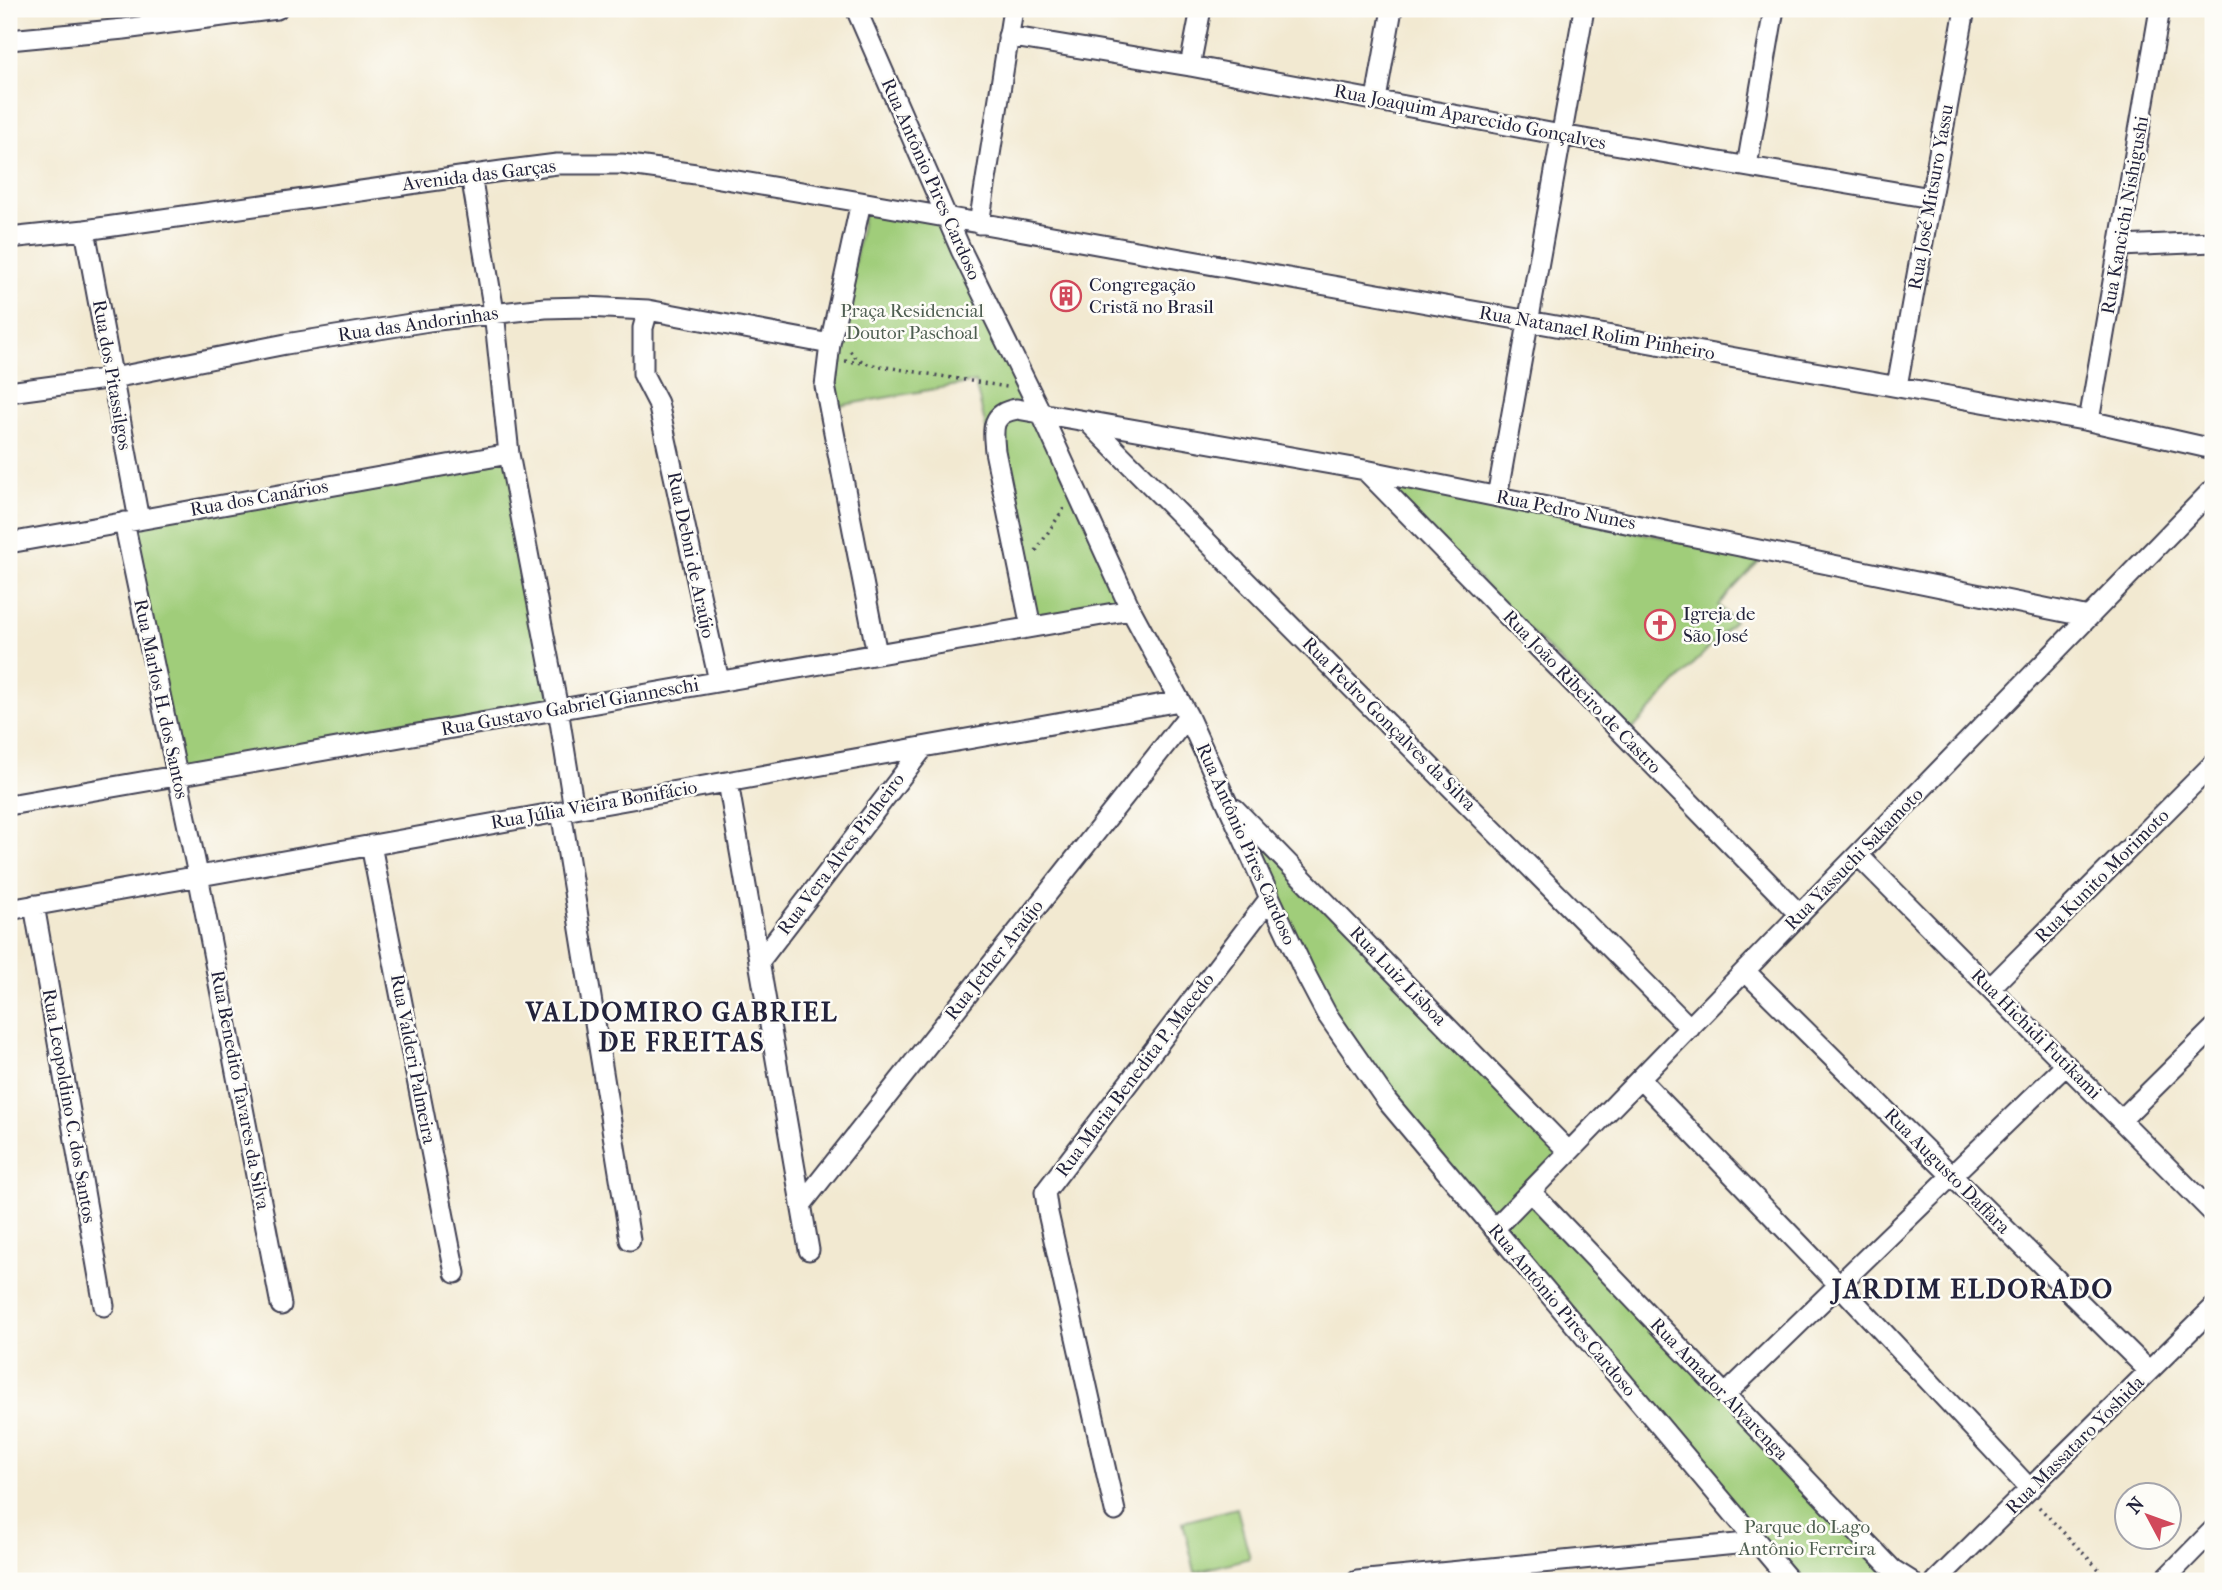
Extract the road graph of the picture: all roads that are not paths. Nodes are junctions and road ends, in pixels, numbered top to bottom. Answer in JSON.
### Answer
{"nodes":[{"id":1,"x":277,"y":9,"type":"edge"},
{"id":2,"x":856,"y":9,"type":"edge"},
{"id":3,"x":1013,"y":9,"type":"edge"},
{"id":4,"x":1201,"y":9,"type":"edge"},
{"id":5,"x":1392,"y":9,"type":"edge"},
{"id":6,"x":1584,"y":9,"type":"edge"},
{"id":7,"x":1774,"y":9,"type":"edge"},
{"id":8,"x":1965,"y":9,"type":"edge"},
{"id":9,"x":2160,"y":9,"type":"edge"},
{"id":10,"x":1009,"y":36,"type":"junction"},
{"id":11,"x":9,"y":40,"type":"edge"},
{"id":12,"x":1190,"y":66,"type":"junction"},
{"id":13,"x":1376,"y":99,"type":"junction"},
{"id":14,"x":1561,"y":135,"type":"junction"},
{"id":15,"x":1747,"y":166,"type":"junction"},
{"id":16,"x":471,"y":175,"type":"junction"},
{"id":17,"x":1931,"y":198,"type":"junction"},
{"id":18,"x":861,"y":202,"type":"junction"},
{"id":19,"x":947,"y":219,"type":"junction"},
{"id":20,"x":979,"y":224,"type":"junction"},
{"id":21,"x":85,"y":230,"type":"junction"},
{"id":22,"x":9,"y":238,"type":"edge"},
{"id":23,"x":2213,"y":242,"type":"edge"},
{"id":24,"x":2120,"y":246,"type":"junction"},
{"id":25,"x":648,"y":310,"type":"junction"},
{"id":26,"x":494,"y":312,"type":"junction"},
{"id":27,"x":1528,"y":321,"type":"junction"},
{"id":28,"x":838,"y":346,"type":"junction"},
{"id":29,"x":113,"y":378,"type":"junction"},
{"id":30,"x":1897,"y":386,"type":"junction"},
{"id":31,"x":9,"y":392,"type":"edge"},
{"id":32,"x":1041,"y":413,"type":"junction"},
{"id":33,"x":1087,"y":421,"type":"junction"},
{"id":34,"x":2090,"y":421,"type":"junction"},
{"id":35,"x":2213,"y":449,"type":"edge"},
{"id":36,"x":509,"y":454,"type":"junction"},
{"id":37,"x":1365,"y":470,"type":"junction"},
{"id":38,"x":2213,"y":489,"type":"edge"},
{"id":39,"x":1497,"y":496,"type":"junction"},
{"id":40,"x":132,"y":521,"type":"junction"},
{"id":41,"x":9,"y":543,"type":"edge"},
{"id":42,"x":1131,"y":610,"type":"junction"},
{"id":43,"x":2089,"y":617,"type":"junction"},
{"id":44,"x":1031,"y":627,"type":"junction"},
{"id":45,"x":877,"y":654,"type":"junction"},
{"id":46,"x":719,"y":681,"type":"junction"},
{"id":47,"x":1184,"y":708,"type":"junction"},
{"id":48,"x":558,"y":709,"type":"junction"},
{"id":49,"x":924,"y":747,"type":"junction"},
{"id":50,"x":2213,"y":764,"type":"edge"},
{"id":51,"x":177,"y":775,"type":"junction"},
{"id":52,"x":728,"y":782,"type":"junction"},
{"id":53,"x":1226,"y":800,"type":"junction"},
{"id":54,"x":9,"y":805,"type":"edge"},
{"id":55,"x":567,"y":810,"type":"junction"},
{"id":56,"x":371,"y":845,"type":"junction"},
{"id":57,"x":1858,"y":855,"type":"junction"},
{"id":58,"x":198,"y":875,"type":"junction"},
{"id":59,"x":1270,"y":898,"type":"junction"},
{"id":60,"x":34,"y":905,"type":"junction"},
{"id":61,"x":9,"y":909,"type":"edge"},
{"id":62,"x":1800,"y":915,"type":"junction"},
{"id":63,"x":759,"y":962,"type":"junction"},
{"id":64,"x":1745,"y":971,"type":"junction"},
{"id":65,"x":1990,"y":988,"type":"junction"},
{"id":66,"x":1690,"y":1028,"type":"junction"},
{"id":67,"x":2213,"y":1029,"type":"edge"},
{"id":68,"x":2066,"y":1065,"type":"junction"},
{"id":69,"x":1640,"y":1079,"type":"junction"},
{"id":70,"x":2121,"y":1120,"type":"junction"},
{"id":71,"x":1569,"y":1152,"type":"junction"},
{"id":72,"x":1951,"y":1176,"type":"junction"},
{"id":73,"x":1531,"y":1192,"type":"junction"},
{"id":74,"x":801,"y":1205,"type":"junction"},
{"id":75,"x":2213,"y":1213,"type":"edge"},
{"id":76,"x":1494,"y":1229,"type":"junction"},
{"id":77,"x":630,"y":1240,"type":"dead end"},
{"id":78,"x":808,"y":1250,"type":"dead end"},
{"id":79,"x":455,"y":1273,"type":"dead end"},
{"id":80,"x":1840,"y":1286,"type":"junction"},
{"id":81,"x":281,"y":1305,"type":"dead end"},
{"id":82,"x":104,"y":1306,"type":"dead end"},
{"id":83,"x":2213,"y":1308,"type":"edge"},
{"id":84,"x":2150,"y":1371,"type":"junction"},
{"id":85,"x":1725,"y":1395,"type":"junction"},
{"id":86,"x":2028,"y":1491,"type":"junction"},
{"id":87,"x":1115,"y":1511,"type":"dead end"},
{"id":88,"x":2213,"y":1530,"type":"edge"},
{"id":89,"x":1757,"y":1542,"type":"junction"},
{"id":90,"x":1357,"y":1581,"type":"edge"},
{"id":91,"x":1790,"y":1581,"type":"edge"},
{"id":92,"x":1911,"y":1581,"type":"edge"},
{"id":93,"x":1936,"y":1581,"type":"edge"},
{"id":94,"x":2163,"y":1581,"type":"edge"}],
"edges":[{"from":1,"to":11,"type":"street"},
{"from":2,"to":19,"type":"street","name":"Rua Antônio Pires Cardoso"},
{"from":3,"to":10,"type":"street"},
{"from":4,"to":12,"type":"street"},
{"from":5,"to":13,"type":"street"},
{"from":6,"to":14,"type":"street"},
{"from":7,"to":15,"type":"street"},
{"from":8,"to":17,"type":"street","name":"Rua José Mitsuro Yassu"},
{"from":9,"to":24,"type":"street","name":"Rua Kancichi Nishigushi"},
{"from":10,"to":12,"type":"street","name":"Rua Joaquim Aparecido Gonçalves"},
{"from":10,"to":20,"type":"street"},
{"from":12,"to":13,"type":"street","name":"Rua Joaquim Aparecido Gonçalves"},
{"from":13,"to":14,"type":"street","name":"Rua Joaquim Aparecido Gonçalves"},
{"from":14,"to":15,"type":"street","name":"Rua Joaquim Aparecido Gonçalves"},
{"from":14,"to":27,"type":"street"},
{"from":15,"to":17,"type":"street","name":"Rua Joaquim Aparecido Gonçalves"},
{"from":16,"to":18,"type":"street","name":"Avenida das Garças"},
{"from":16,"to":21,"type":"street","name":"Avenida das Garças"},
{"from":16,"to":26,"type":"street"},
{"from":17,"to":30,"type":"street","name":"Rua José Mitsuro Yassu"},
{"from":18,"to":19,"type":"street","name":"Avenida das Garças"},
{"from":18,"to":28,"type":"street"},
{"from":19,"to":20,"type":"street","name":"Rua Natanael Rolim Pinheiro"},
{"from":19,"to":32,"type":"street","name":"Rua Antônio Pires Cardoso"},
{"from":20,"to":27,"type":"street","name":"Rua Natanael Rolim Pinheiro"},
{"from":21,"to":22,"type":"street","name":"Avenida das Garças"},
{"from":21,"to":29,"type":"street","name":"Rua dos Pitassilgos"},
{"from":23,"to":24,"type":"street"},
{"from":24,"to":34,"type":"street","name":"Rua Kancichi Nishigushi"},
{"from":25,"to":26,"type":"street","name":"Rua das Andorinhas"},
{"from":25,"to":28,"type":"street","name":"Rua das Andorinhas"},
{"from":25,"to":46,"type":"street","name":"Rua Debni de Araújo"},
{"from":26,"to":29,"type":"street","name":"Rua das Andorinhas"},
{"from":26,"to":36,"type":"street"},
{"from":27,"to":30,"type":"street","name":"Rua Natanael Rolim Pinheiro"},
{"from":27,"to":39,"type":"street"},
{"from":28,"to":45,"type":"street"},
{"from":29,"to":31,"type":"street","name":"Rua das Andorinhas"},
{"from":29,"to":40,"type":"street","name":"Rua dos Pitassilgos"},
{"from":30,"to":34,"type":"street","name":"Rua Natanael Rolim Pinheiro"},
{"from":32,"to":33,"type":"street","name":"Rua Pedro Nunes"},
{"from":32,"to":42,"type":"street","name":"Rua Antônio Pires Cardoso"},
{"from":32,"to":44,"type":"street","name":"Rua Pedro Nunes"},
{"from":33,"to":37,"type":"street","name":"Rua Pedro Nunes"},
{"from":33,"to":66,"type":"street","name":"Rua Pedro Gonçalves da Silva"},
{"from":34,"to":35,"type":"street","name":"Rua Natanael Rolim Pinheiro"},
{"from":36,"to":40,"type":"street","name":"Rua dos Canários"},
{"from":36,"to":48,"type":"street"},
{"from":37,"to":39,"type":"street","name":"Rua Pedro Nunes"},
{"from":37,"to":62,"type":"street","name":"Rua João Ribeiro de Castro"},
{"from":38,"to":43,"type":"street","name":"Rua Yassuchi Sakamoto"},
{"from":39,"to":43,"type":"street","name":"Rua Pedro Nunes"},
{"from":40,"to":41,"type":"street","name":"Rua dos Canários"},
{"from":40,"to":51,"type":"street","name":"Rua Marlos H. dos Santos"},
{"from":42,"to":44,"type":"street","name":"Rua Gustavo Gabriel Gianneschi"},
{"from":42,"to":47,"type":"street","name":"Rua Antônio Pires Cardoso"},
{"from":43,"to":57,"type":"street","name":"Rua Yassuchi Sakamoto"},
{"from":44,"to":45,"type":"street","name":"Rua Gustavo Gabriel Gianneschi"},
{"from":45,"to":46,"type":"street","name":"Rua Gustavo Gabriel Gianneschi"},
{"from":46,"to":48,"type":"street","name":"Rua Gustavo Gabriel Gianneschi"},
{"from":47,"to":49,"type":"street","name":"Rua Júlia Vieira Bonifácio"},
{"from":47,"to":53,"type":"street","name":"Rua Antônio Pires Cardoso"},
{"from":47,"to":74,"type":"street","name":"Rua Jether Araújo"},
{"from":48,"to":51,"type":"street","name":"Rua Gustavo Gabriel Gianneschi"},
{"from":48,"to":55,"type":"street"},
{"from":49,"to":52,"type":"street","name":"Rua Júlia Vieira Bonifácio"},
{"from":49,"to":63,"type":"street","name":"Rua Vera Alves Pinheiro"},
{"from":50,"to":65,"type":"street","name":"Rua Kunito Morimoto"},
{"from":51,"to":54,"type":"street","name":"Rua Gustavo Gabriel Gianneschi"},
{"from":51,"to":58,"type":"street","name":"Rua Marlos H. dos Santos"},
{"from":52,"to":55,"type":"street","name":"Rua Júlia Vieira Bonifácio"},
{"from":52,"to":63,"type":"street"},
{"from":53,"to":59,"type":"street","name":"Rua Antônio Pires Cardoso"},
{"from":53,"to":71,"type":"street","name":"Rua Luiz Lisboa"},
{"from":55,"to":56,"type":"street","name":"Rua Júlia Vieira Bonifácio"},
{"from":55,"to":77,"type":"street"},
{"from":56,"to":58,"type":"street","name":"Rua Júlia Vieira Bonifácio"},
{"from":56,"to":79,"type":"street","name":"Rua Valderi Palmeira"},
{"from":57,"to":62,"type":"street","name":"Rua Yassuchi Sakamoto"},
{"from":57,"to":65,"type":"street","name":"Rua Hichidi Futikami"},
{"from":58,"to":60,"type":"street","name":"Rua Júlia Vieira Bonifácio"},
{"from":58,"to":81,"type":"street","name":"Rua Benedito Tavares da Silva"},
{"from":59,"to":76,"type":"street","name":"Rua Antônio Pires Cardoso"},
{"from":59,"to":87,"type":"street","name":"Rua Maria Benedita P. Macedo"},
{"from":60,"to":61,"type":"street","name":"Rua Júlia Vieira Bonifácio"},
{"from":60,"to":82,"type":"street","name":"Rua Leopoldino C. dos Santos"},
{"from":62,"to":64,"type":"street","name":"Rua Yassuchi Sakamoto"},
{"from":63,"to":74,"type":"street"},
{"from":64,"to":66,"type":"street","name":"Rua Yassuchi Sakamoto"},
{"from":64,"to":72,"type":"street","name":"Rua Augusto Daffara"},
{"from":65,"to":68,"type":"street","name":"Rua Hichidi Futikami"},
{"from":66,"to":69,"type":"street","name":"Rua Yassuchi Sakamoto"},
{"from":67,"to":70,"type":"street"},
{"from":68,"to":70,"type":"street","name":"Rua Hichidi Futikami"},
{"from":68,"to":72,"type":"street"},
{"from":69,"to":71,"type":"street","name":"Rua Yassuchi Sakamoto"},
{"from":69,"to":80,"type":"street"},
{"from":70,"to":75,"type":"street","name":"Rua Hichidi Futikami"},
{"from":71,"to":73,"type":"street","name":"Rua Yassuchi Sakamoto"},
{"from":72,"to":80,"type":"street"},
{"from":72,"to":84,"type":"street","name":"Rua Augusto Daffara"},
{"from":73,"to":76,"type":"street","name":"Rua Yassuchi Sakamoto"},
{"from":73,"to":85,"type":"street","name":"Rua Amador Alvarenga"},
{"from":74,"to":78,"type":"street"},
{"from":76,"to":89,"type":"street","name":"Rua Antônio Pires Cardoso"},
{"from":80,"to":85,"type":"street"},
{"from":80,"to":86,"type":"street"},
{"from":83,"to":84,"type":"street","name":"Rua Massataro Yoshida"},
{"from":84,"to":86,"type":"street","name":"Rua Massataro Yoshida"},
{"from":85,"to":92,"type":"street","name":"Rua Amador Alvarenga"},
{"from":86,"to":93,"type":"street","name":"Rua Massataro Yoshida"},
{"from":88,"to":94,"type":"street"},
{"from":89,"to":90,"type":"street"},
{"from":89,"to":91,"type":"street","name":"Rua Antônio Pires Cardoso"}]}
